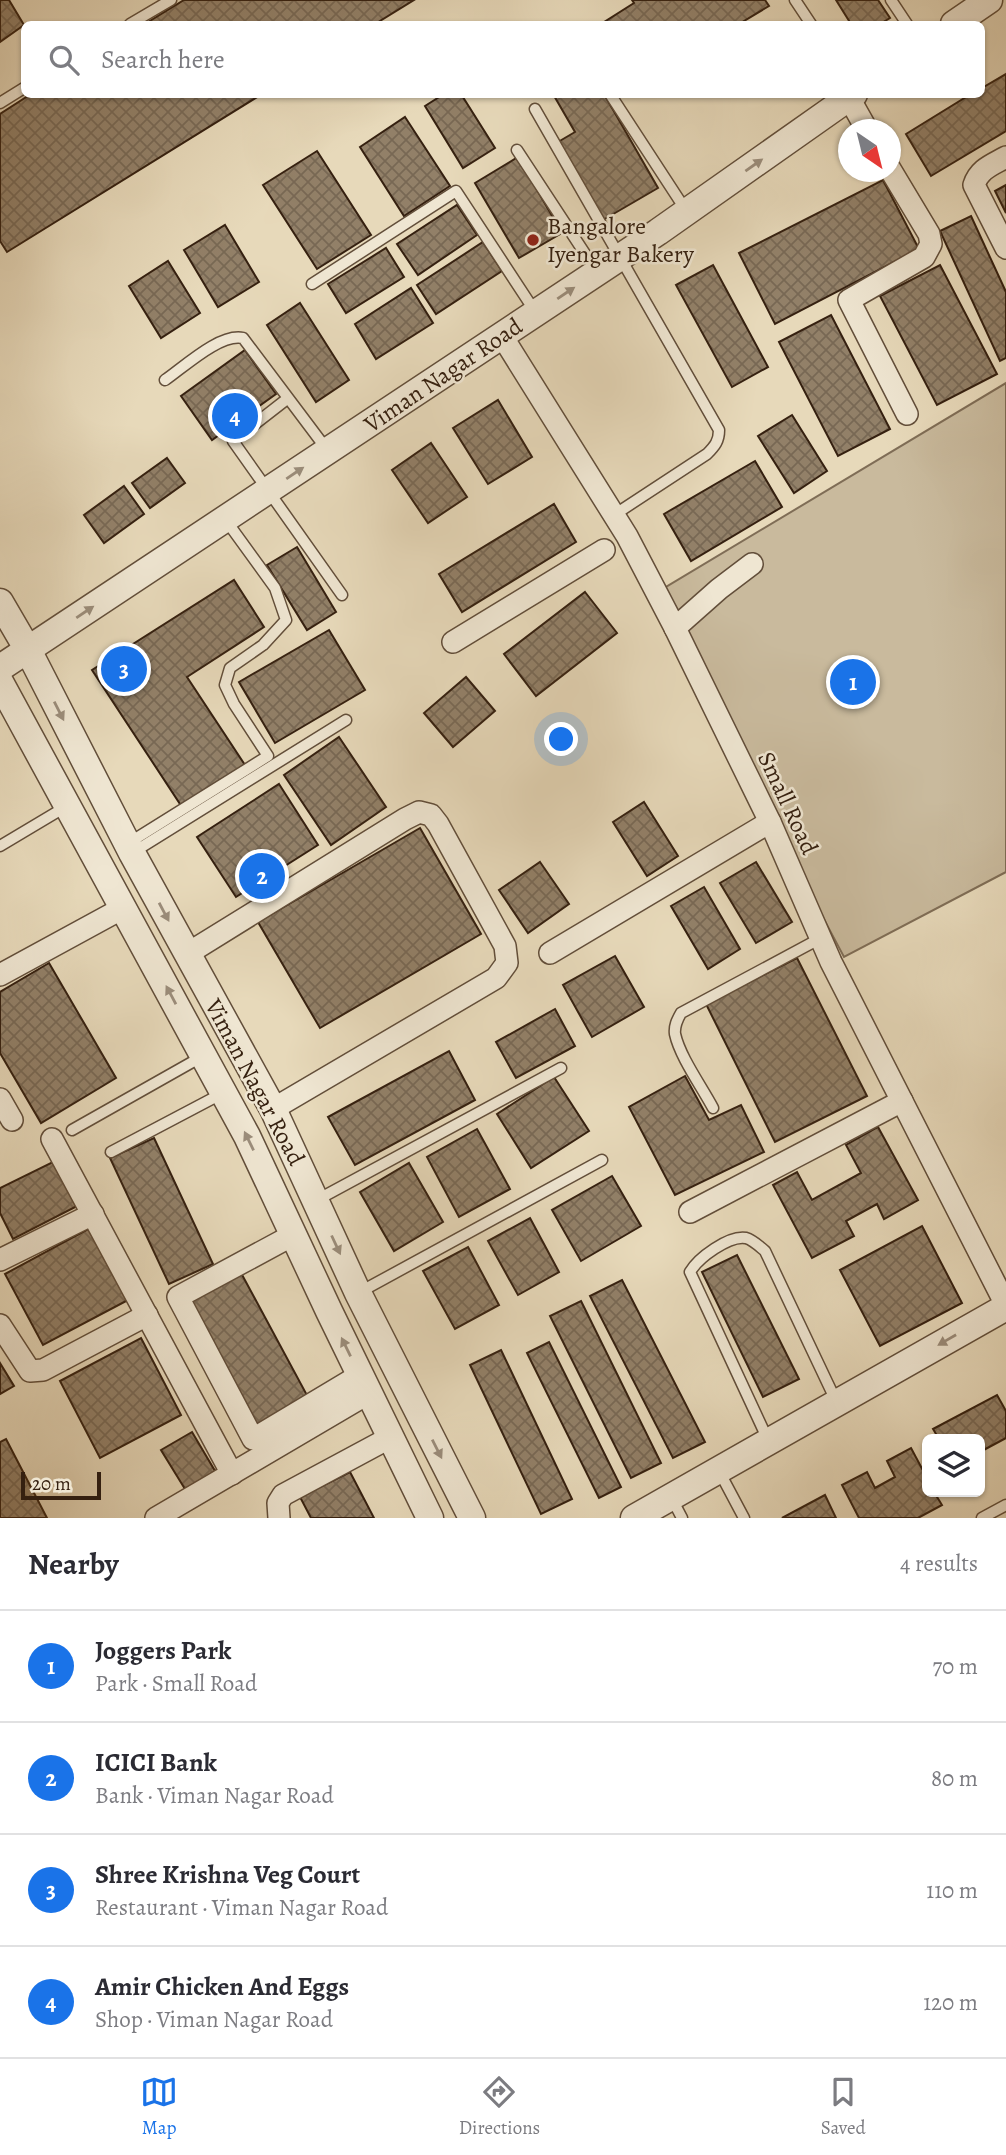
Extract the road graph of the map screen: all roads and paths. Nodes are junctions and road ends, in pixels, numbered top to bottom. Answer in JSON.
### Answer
{"nodes":[{"id":1,"x":171,"y":0,"type":"edge"},
{"id":2,"x":795,"y":0,"type":"edge"},
{"id":3,"x":891,"y":0,"type":"edge"},
{"id":4,"x":989,"y":0,"type":"edge"},
{"id":5,"x":135,"y":21,"type":"edge"},
{"id":6,"x":809,"y":21,"type":"edge"},
{"id":7,"x":905,"y":21,"type":"edge"},
{"id":8,"x":958,"y":21,"type":"edge"},
{"id":9,"x":21,"y":90,"type":"edge"},
{"id":10,"x":613,"y":98,"type":"edge"},
{"id":11,"x":848,"y":98,"type":"edge"},
{"id":12,"x":852,"y":98,"type":"edge"},
{"id":13,"x":0,"y":103,"type":"edge"},
{"id":14,"x":535,"y":109,"type":"dead end"},
{"id":15,"x":862,"y":119,"type":"edge"},
{"id":16,"x":517,"y":150,"type":"dead end"},
{"id":17,"x":1006,"y":157,"type":"edge"},
{"id":18,"x":899,"y":182,"type":"edge"},
{"id":19,"x":687,"y":212,"type":"junction"},
{"id":20,"x":1006,"y":248,"type":"edge"},
{"id":21,"x":620,"y":257,"type":"junction"},
{"id":22,"x":597,"y":272,"type":"junction"},
{"id":23,"x":312,"y":284,"type":"dead end"},
{"id":24,"x":536,"y":313,"type":"junction"},
{"id":25,"x":502,"y":336,"type":"junction"},
{"id":26,"x":164,"y":380,"type":"dead end"},
{"id":27,"x":287,"y":399,"type":"junction"},
{"id":28,"x":907,"y":414,"type":"dead end"},
{"id":29,"x":328,"y":451,"type":"junction"},
{"id":30,"x":269,"y":490,"type":"junction"},
{"id":31,"x":614,"y":515,"type":"junction"},
{"id":32,"x":225,"y":519,"type":"junction"},
{"id":33,"x":627,"y":536,"type":"junction"},
{"id":34,"x":604,"y":550,"type":"joint"},
{"id":35,"x":752,"y":564,"type":"dead end"},
{"id":36,"x":342,"y":595,"type":"dead end"},
{"id":37,"x":0,"y":602,"type":"edge"},
{"id":38,"x":675,"y":628,"type":"junction"},
{"id":39,"x":453,"y":642,"type":"dead end"},
{"id":40,"x":28,"y":650,"type":"junction"},
{"id":41,"x":0,"y":668,"type":"edge"},
{"id":42,"x":0,"y":682,"type":"edge"},
{"id":43,"x":346,"y":720,"type":"dead end"},
{"id":44,"x":67,"y":806,"type":"junction"},
{"id":45,"x":770,"y":822,"type":"junction"},
{"id":46,"x":0,"y":846,"type":"edge"},
{"id":47,"x":130,"y":849,"type":"junction"},
{"id":48,"x":123,"y":908,"type":"junction"},
{"id":49,"x":821,"y":939,"type":"junction"},
{"id":50,"x":550,"y":953,"type":"dead end"},
{"id":51,"x":187,"y":954,"type":"junction"},
{"id":52,"x":0,"y":975,"type":"edge"},
{"id":53,"x":203,"y":1056,"type":"junction"},
{"id":54,"x":561,"y":1068,"type":"dead end"},
{"id":55,"x":223,"y":1093,"type":"junction"},
{"id":56,"x":0,"y":1099,"type":"edge"},
{"id":57,"x":902,"y":1101,"type":"junction"},
{"id":58,"x":713,"y":1108,"type":"dead end"},
{"id":59,"x":273,"y":1109,"type":"junction"},
{"id":60,"x":12,"y":1120,"type":"dead end"},
{"id":61,"x":62,"y":1134,"type":"joint"},
{"id":62,"x":111,"y":1152,"type":"dead end"},
{"id":63,"x":602,"y":1160,"type":"dead end"},
{"id":64,"x":316,"y":1201,"type":"junction"},
{"id":65,"x":690,"y":1212,"type":"dead end"},
{"id":66,"x":93,"y":1214,"type":"junction"},
{"id":67,"x":291,"y":1231,"type":"junction"},
{"id":68,"x":0,"y":1260,"type":"edge"},
{"id":69,"x":225,"y":1261,"type":"dead end"},
{"id":70,"x":358,"y":1293,"type":"junction"},
{"id":71,"x":1006,"y":1306,"type":"edge"},
{"id":72,"x":147,"y":1315,"type":"junction"},
{"id":73,"x":0,"y":1325,"type":"edge"},
{"id":74,"x":365,"y":1384,"type":"junction"},
{"id":75,"x":837,"y":1403,"type":"junction"},
{"id":76,"x":391,"y":1437,"type":"junction"},
{"id":77,"x":768,"y":1441,"type":"junction"},
{"id":78,"x":719,"y":1470,"type":"junction"},
{"id":79,"x":232,"y":1474,"type":"junction"},
{"id":80,"x":1006,"y":1505,"type":"edge"},
{"id":81,"x":676,"y":1507,"type":"edge"},
{"id":82,"x":156,"y":1518,"type":"edge"},
{"id":83,"x":279,"y":1518,"type":"edge"},
{"id":84,"x":430,"y":1518,"type":"edge"},
{"id":85,"x":472,"y":1518,"type":"edge"},
{"id":86,"x":634,"y":1518,"type":"edge"},
{"id":87,"x":744,"y":1518,"type":"edge"},
{"id":88,"x":982,"y":1518,"type":"edge"}],
"edges":[{"from":1,"to":5,"type":"lane"},
{"from":2,"to":6,"type":"lane"},
{"from":3,"to":7,"type":"lane"},
{"from":4,"to":8,"type":"street"},
{"from":9,"to":13,"type":"lane"},
{"from":10,"to":19,"type":"lane"},
{"from":19,"to":11,"type":"street","name":"Viman Nagar Road","one_way":true},
{"from":12,"to":15,"type":"street"},
{"from":14,"to":21,"type":"lane"},
{"from":16,"to":22,"type":"lane"},
{"from":17,"to":20,"type":"street"},
{"from":18,"to":28,"type":"street"},
{"from":19,"to":21,"type":"street","name":"Viman Nagar Road"},
{"from":21,"to":22,"type":"street","name":"Viman Nagar Road"},
{"from":21,"to":31,"type":"lane"},
{"from":24,"to":22,"type":"street","name":"Viman Nagar Road","one_way":true},
{"from":23,"to":24,"type":"lane"},
{"from":24,"to":25,"type":"street","name":"Viman Nagar Road"},
{"from":25,"to":29,"type":"street","name":"Viman Nagar Road"},
{"from":25,"to":31,"type":"street","name":"Small Road"},
{"from":26,"to":27,"type":"lane"},
{"from":27,"to":29,"type":"lane"},
{"from":27,"to":30,"type":"lane"},
{"from":30,"to":29,"type":"street","name":"Viman Nagar Road","one_way":true},
{"from":30,"to":32,"type":"street","name":"Viman Nagar Road"},
{"from":30,"to":36,"type":"lane"},
{"from":31,"to":33,"type":"street","name":"Small Road"},
{"from":40,"to":32,"type":"street","name":"Viman Nagar Road","one_way":true},
{"from":32,"to":47,"type":"lane"},
{"from":33,"to":34,"type":"lane"},
{"from":33,"to":38,"type":"street","name":"Small Road"},
{"from":34,"to":39,"type":"street"},
{"from":35,"to":38,"type":"street"},
{"from":37,"to":40,"type":"street","name":"Viman Nagar Road"},
{"from":38,"to":45,"type":"street","name":"Small Road"},
{"from":40,"to":41,"type":"street","name":"Viman Nagar Road"},
{"from":40,"to":47,"type":"street","name":"Viman Nagar Road","one_way":true},
{"from":42,"to":44,"type":"street","name":"Viman Nagar Road"},
{"from":43,"to":47,"type":"lane"},
{"from":44,"to":46,"type":"lane"},
{"from":44,"to":48,"type":"street","name":"Viman Nagar Road"},
{"from":45,"to":49,"type":"street","name":"Small Road"},
{"from":45,"to":50,"type":"street"},
{"from":47,"to":51,"type":"street","name":"Viman Nagar Road","one_way":true},
{"from":48,"to":52,"type":"street"},
{"from":53,"to":48,"type":"street","name":"Viman Nagar Road","one_way":true},
{"from":49,"to":57,"type":"street","name":"Small Road"},
{"from":49,"to":58,"type":"lane"},
{"from":51,"to":59,"type":"street","name":"Viman Nagar Road"},
{"from":51,"to":59,"type":"street"},
{"from":53,"to":55,"type":"street","name":"Viman Nagar Road"},
{"from":53,"to":61,"type":"lane"},
{"from":54,"to":64,"type":"lane"},
{"from":55,"to":62,"type":"lane"},
{"from":67,"to":55,"type":"street","name":"Viman Nagar Road","one_way":true},
{"from":56,"to":60,"type":"street"},
{"from":57,"to":65,"type":"street"},
{"from":57,"to":71,"type":"street","name":"Small Road"},
{"from":59,"to":64,"type":"street","name":"Viman Nagar Road"},
{"from":61,"to":66,"type":"street"},
{"from":63,"to":70,"type":"lane"},
{"from":64,"to":70,"type":"street","name":"Viman Nagar Road","one_way":true},
{"from":66,"to":68,"type":"street"},
{"from":66,"to":72,"type":"street"},
{"from":67,"to":69,"type":"lane"},
{"from":74,"to":67,"type":"street","name":"Viman Nagar Road","one_way":true},
{"from":67,"to":74,"type":"street"},
{"from":70,"to":85,"type":"street","name":"Viman Nagar Road","one_way":true},
{"from":71,"to":75,"type":"street","one_way":true},
{"from":72,"to":73,"type":"street"},
{"from":72,"to":79,"type":"street"},
{"from":74,"to":76,"type":"street","name":"Viman Nagar Road"},
{"from":74,"to":79,"type":"street"},
{"from":75,"to":77,"type":"street"},
{"from":75,"to":77,"type":"lane"},
{"from":76,"to":83,"type":"street"},
{"from":76,"to":84,"type":"street","name":"Viman Nagar Road"},
{"from":77,"to":78,"type":"street"},
{"from":78,"to":81,"type":"street"},
{"from":78,"to":87,"type":"lane"},
{"from":79,"to":82,"type":"street"},
{"from":80,"to":88,"type":"lane"},
{"from":81,"to":86,"type":"street"}]}
